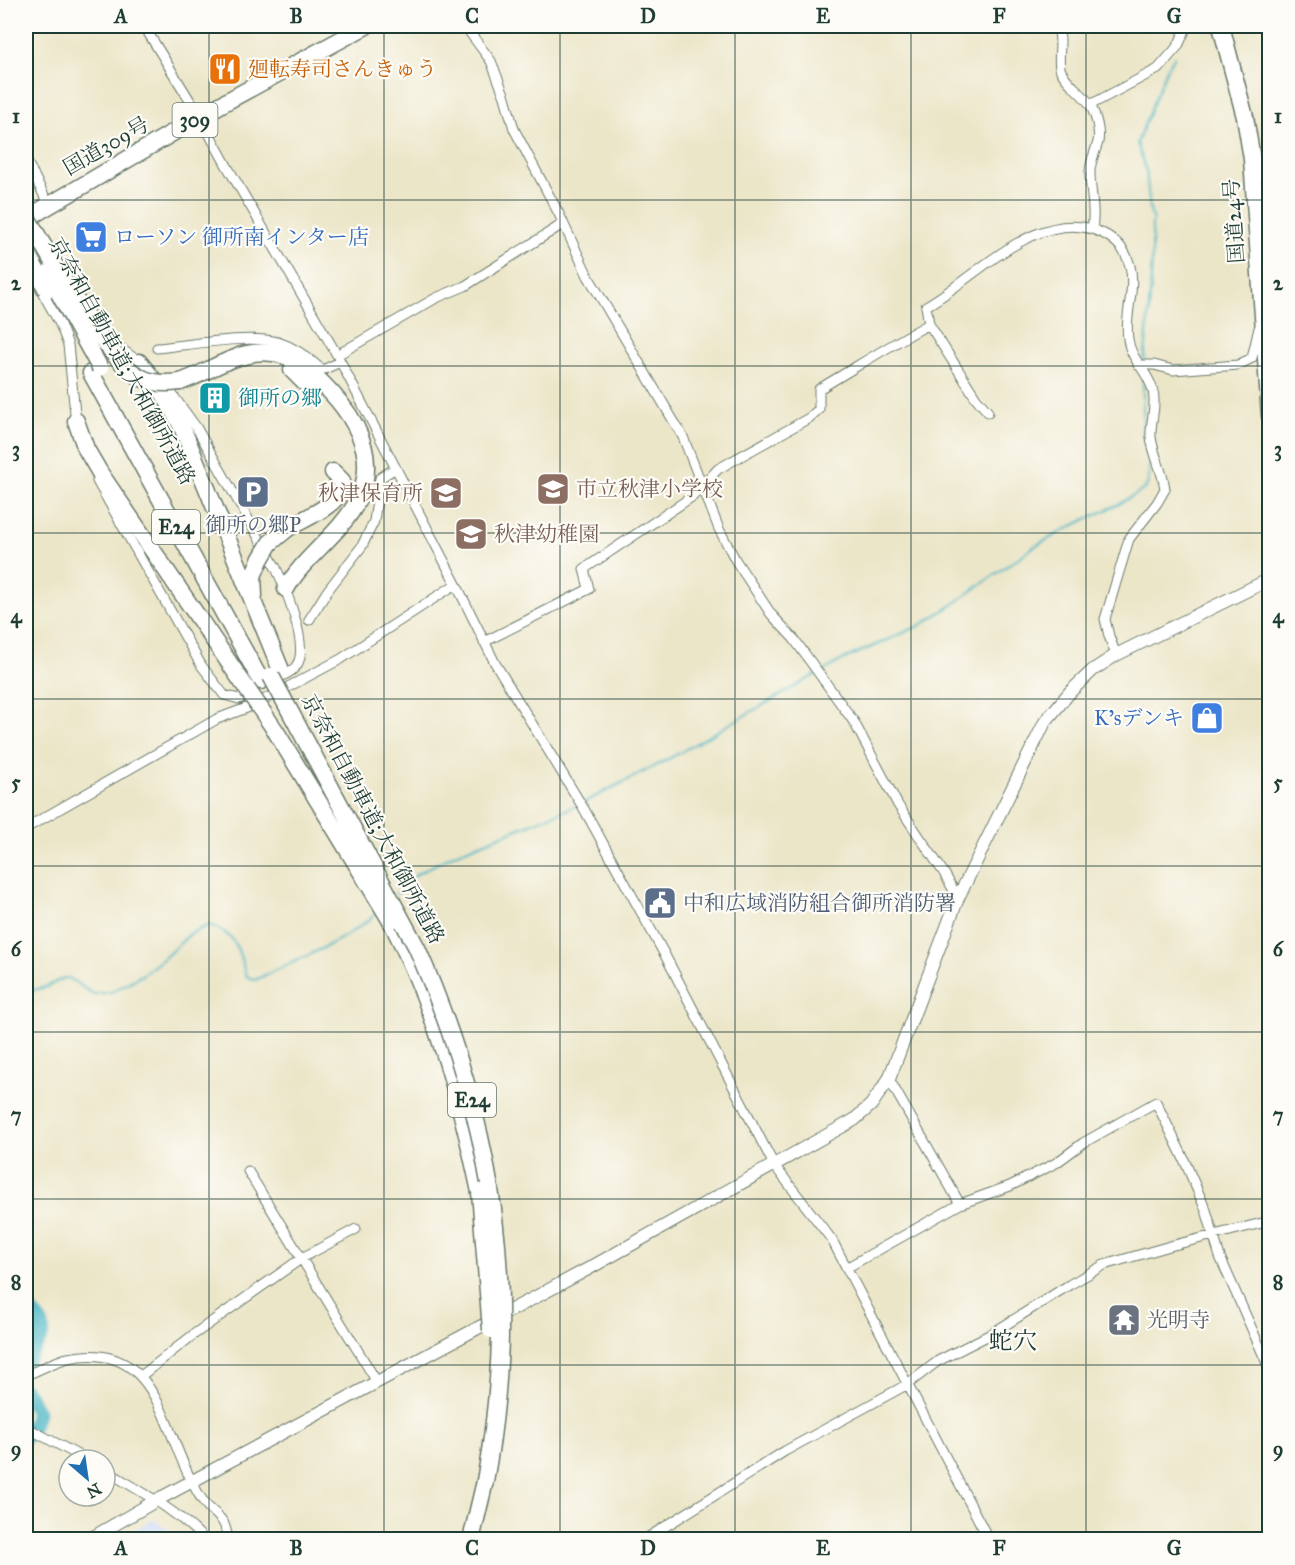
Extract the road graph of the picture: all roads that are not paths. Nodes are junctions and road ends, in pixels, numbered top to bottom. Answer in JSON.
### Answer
{"nodes":[{"id":1,"x":144,"y":26,"type":"edge"},
{"id":2,"x":366,"y":26,"type":"edge"},
{"id":3,"x":465,"y":26,"type":"edge"},
{"id":4,"x":1057,"y":26,"type":"edge"},
{"id":5,"x":1186,"y":26,"type":"edge"},
{"id":6,"x":1221,"y":26,"type":"edge"},
{"id":7,"x":1090,"y":105,"type":"junction"},
{"id":8,"x":200,"y":117,"type":"junction"},
{"id":9,"x":26,"y":160,"type":"edge"},
{"id":10,"x":49,"y":205,"type":"junction"},
{"id":11,"x":26,"y":219,"type":"edge"},
{"id":12,"x":563,"y":222,"type":"junction"},
{"id":13,"x":1092,"y":228,"type":"junction"},
{"id":14,"x":26,"y":232,"type":"edge"},
{"id":15,"x":26,"y":251,"type":"edge"},
{"id":16,"x":26,"y":261,"type":"edge"},
{"id":17,"x":1266,"y":280,"type":"edge"},
{"id":18,"x":1263,"y":308,"type":"junction"},
{"id":19,"x":929,"y":324,"type":"junction"},
{"id":20,"x":105,"y":338,"type":"junction"},
{"id":21,"x":157,"y":348,"type":"dead end"},
{"id":22,"x":239,"y":356,"type":"junction"},
{"id":23,"x":338,"y":358,"type":"junction"},
{"id":24,"x":70,"y":359,"type":"junction"},
{"id":25,"x":139,"y":362,"type":"junction"},
{"id":26,"x":1142,"y":365,"type":"junction"},
{"id":27,"x":96,"y":371,"type":"junction"},
{"id":28,"x":312,"y":390,"type":"dead end"},
{"id":29,"x":988,"y":412,"type":"dead end"},
{"id":30,"x":1269,"y":416,"type":"edge"},
{"id":31,"x":76,"y":421,"type":"junction"},
{"id":32,"x":394,"y":469,"type":"junction"},
{"id":33,"x":702,"y":486,"type":"junction"},
{"id":34,"x":341,"y":525,"type":"junction"},
{"id":35,"x":1269,"y":579,"type":"edge"},
{"id":36,"x":456,"y":584,"type":"junction"},
{"id":37,"x":286,"y":589,"type":"junction"},
{"id":38,"x":257,"y":612,"type":"junction"},
{"id":39,"x":309,"y":620,"type":"dead end"},
{"id":40,"x":484,"y":642,"type":"junction"},
{"id":41,"x":1116,"y":655,"type":"junction"},
{"id":42,"x":265,"y":679,"type":"junction"},
{"id":43,"x":26,"y":828,"type":"edge"},
{"id":44,"x":958,"y":898,"type":"junction"},
{"id":45,"x":889,"y":1079,"type":"junction"},
{"id":46,"x":774,"y":1165,"type":"junction"},
{"id":47,"x":248,"y":1171,"type":"dead end"},
{"id":48,"x":960,"y":1204,"type":"junction"},
{"id":49,"x":1269,"y":1221,"type":"edge"},
{"id":50,"x":356,"y":1229,"type":"dead end"},
{"id":51,"x":1214,"y":1236,"type":"junction"},
{"id":52,"x":302,"y":1258,"type":"junction"},
{"id":53,"x":848,"y":1267,"type":"junction"},
{"id":54,"x":1269,"y":1370,"type":"edge"},
{"id":55,"x":27,"y":1374,"type":"edge"},
{"id":56,"x":141,"y":1376,"type":"junction"},
{"id":57,"x":377,"y":1382,"type":"junction"},
{"id":58,"x":908,"y":1384,"type":"junction"},
{"id":59,"x":26,"y":1427,"type":"edge"},
{"id":60,"x":64,"y":1448,"type":"edge"},
{"id":61,"x":117,"y":1477,"type":"edge"},
{"id":62,"x":485,"y":1480,"type":"junction"},
{"id":63,"x":192,"y":1483,"type":"junction"},
{"id":64,"x":157,"y":1500,"type":"junction"},
{"id":65,"x":88,"y":1539,"type":"edge"},
{"id":66,"x":205,"y":1539,"type":"edge"},
{"id":67,"x":228,"y":1539,"type":"edge"},
{"id":68,"x":471,"y":1539,"type":"edge"},
{"id":69,"x":644,"y":1539,"type":"edge"},
{"id":70,"x":989,"y":1539,"type":"edge"}],
"edges":[{"from":1,"to":8,"type":"street"},
{"from":2,"to":8,"type":"highway","name":"国道309号","number":"309"},
{"from":3,"to":12,"type":"street"},
{"from":4,"to":7,"type":"street"},
{"from":5,"to":7,"type":"street"},
{"from":6,"to":17,"type":"highway","name":"国道24号"},
{"from":7,"to":13,"type":"street"},
{"from":8,"to":10,"type":"highway","name":"国道309号","number":"309"},
{"from":8,"to":23,"type":"street"},
{"from":9,"to":10,"type":"street"},
{"from":10,"to":11,"type":"highway","name":"国道309号","number":"309"},
{"from":11,"to":20,"type":"street"},
{"from":11,"to":22,"type":"highway","bridge":true},
{"from":12,"to":23,"type":"street"},
{"from":12,"to":33,"type":"street"},
{"from":13,"to":19,"type":"street"},
{"from":13,"to":26,"type":"street"},
{"from":14,"to":27,"type":"highway","name":"京奈和自動車道;大和御所道路","number":"E24","bridge":true},
{"from":15,"to":27,"type":"highway","name":"京奈和自動車道;大和御所道路","number":"E24","bridge":true},
{"from":16,"to":24,"type":"street"},
{"from":17,"to":18,"type":"highway","name":"国道24号"},
{"from":18,"to":26,"type":"street"},
{"from":18,"to":30,"type":"highway","name":"国道24号"},
{"from":19,"to":29,"type":"street"},
{"from":19,"to":33,"type":"street"},
{"from":20,"to":24,"type":"street"},
{"from":20,"to":25,"type":"street"},
{"from":21,"to":23,"type":"street"},
{"from":22,"to":28,"type":"highway"},
{"from":22,"to":34,"type":"highway"},
{"from":23,"to":32,"type":"street"},
{"from":24,"to":31,"type":"street"},
{"from":25,"to":37,"type":"street"},
{"from":25,"to":38,"type":"highway"},
{"from":26,"to":41,"type":"street"},
{"from":27,"to":42,"type":"highway","name":"京奈和自動車道;大和御所道路","number":"E24"},
{"from":31,"to":37,"type":"street"},
{"from":31,"to":42,"type":"highway"},
{"from":32,"to":36,"type":"street"},
{"from":32,"to":39,"type":"street"},
{"from":33,"to":40,"type":"street"},
{"from":33,"to":44,"type":"street"},
{"from":34,"to":37,"type":"highway"},
{"from":34,"to":38,"type":"highway","bridge":true},
{"from":35,"to":41,"type":"street"},
{"from":36,"to":40,"type":"street"},
{"from":36,"to":43,"type":"street"},
{"from":38,"to":42,"type":"highway"},
{"from":40,"to":46,"type":"street"},
{"from":41,"to":44,"type":"street"},
{"from":42,"to":62,"type":"highway","name":"京奈和自動車道;大和御所道路","number":"E24","bridge":true},
{"from":42,"to":62,"type":"highway","name":"京奈和自動車道;大和御所道路","number":"E24","bridge":true},
{"from":44,"to":45,"type":"street"},
{"from":45,"to":46,"type":"street"},
{"from":45,"to":48,"type":"street"},
{"from":46,"to":53,"type":"street"},
{"from":46,"to":57,"type":"street"},
{"from":47,"to":52,"type":"street"},
{"from":48,"to":51,"type":"street"},
{"from":48,"to":53,"type":"street"},
{"from":49,"to":51,"type":"street"},
{"from":50,"to":52,"type":"street"},
{"from":51,"to":54,"type":"street"},
{"from":51,"to":58,"type":"street"},
{"from":52,"to":56,"type":"street"},
{"from":52,"to":57,"type":"street"},
{"from":53,"to":58,"type":"street"},
{"from":55,"to":56,"type":"street"},
{"from":56,"to":63,"type":"street"},
{"from":57,"to":63,"type":"street"},
{"from":58,"to":69,"type":"street"},
{"from":58,"to":70,"type":"street"},
{"from":59,"to":60,"type":"street"},
{"from":61,"to":64,"type":"street"},
{"from":62,"to":68,"type":"highway","name":"京奈和自動車道;大和御所道路","number":"E24"},
{"from":63,"to":64,"type":"street"},
{"from":63,"to":67,"type":"street"},
{"from":64,"to":65,"type":"street"},
{"from":64,"to":66,"type":"street"}]}
